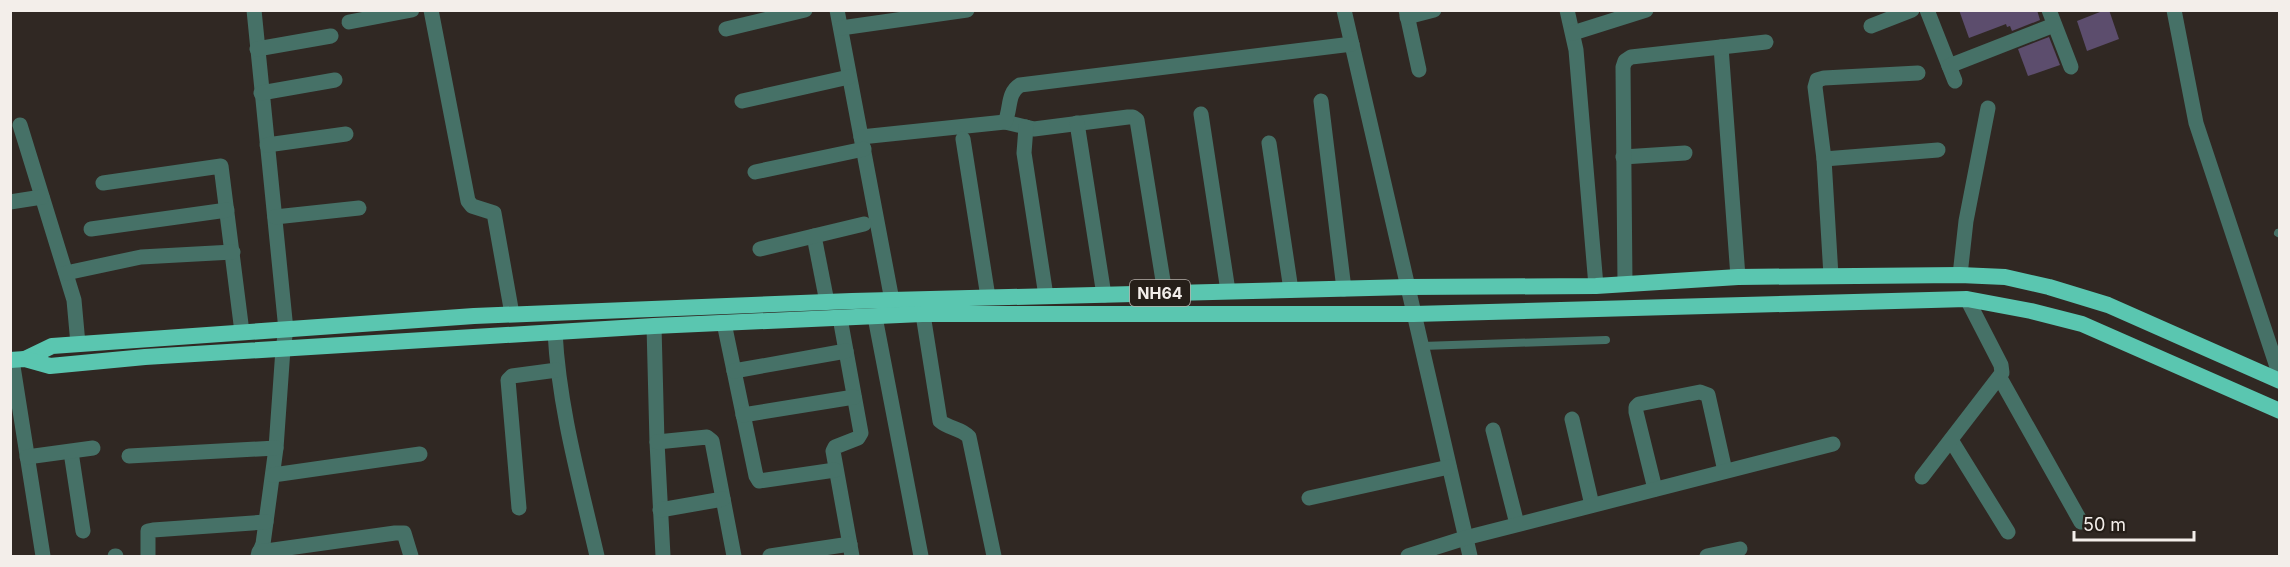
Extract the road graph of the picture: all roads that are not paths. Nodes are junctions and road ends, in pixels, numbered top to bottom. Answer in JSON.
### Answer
{"nodes":[{"id":1,"x":254,"y":10,"type":"edge"},
{"id":2,"x":412,"y":10,"type":"edge"},
{"id":3,"x":432,"y":10,"type":"edge"},
{"id":4,"x":804,"y":10,"type":"edge"},
{"id":5,"x":837,"y":10,"type":"edge"},
{"id":6,"x":967,"y":10,"type":"edge"},
{"id":7,"x":1344,"y":10,"type":"edge"},
{"id":8,"x":1434,"y":10,"type":"edge"},
{"id":9,"x":1567,"y":10,"type":"edge"},
{"id":10,"x":1646,"y":10,"type":"edge"},
{"id":11,"x":1912,"y":10,"type":"edge"},
{"id":12,"x":1927,"y":10,"type":"edge"},
{"id":13,"x":2174,"y":10,"type":"edge"},
{"id":14,"x":1407,"y":14,"type":"edge"},
{"id":15,"x":2051,"y":18,"type":"edge"},
{"id":16,"x":349,"y":22,"type":"dead end"},
{"id":17,"x":1871,"y":26,"type":"dead end"},
{"id":18,"x":841,"y":28,"type":"junction"},
{"id":19,"x":726,"y":29,"type":"dead end"},
{"id":20,"x":1573,"y":33,"type":"junction"},
{"id":21,"x":331,"y":36,"type":"dead end"},
{"id":22,"x":1767,"y":42,"type":"dead end"},
{"id":23,"x":1352,"y":44,"type":"junction"},
{"id":24,"x":1721,"y":47,"type":"junction"},
{"id":25,"x":257,"y":49,"type":"junction"},
{"id":26,"x":1949,"y":66,"type":"junction"},
{"id":27,"x":2071,"y":67,"type":"dead end"},
{"id":28,"x":1419,"y":70,"type":"dead end"},
{"id":29,"x":1918,"y":74,"type":"dead end"},
{"id":30,"x":849,"y":77,"type":"junction"},
{"id":31,"x":335,"y":80,"type":"dead end"},
{"id":32,"x":1955,"y":81,"type":"dead end"},
{"id":33,"x":261,"y":93,"type":"junction"},
{"id":34,"x":742,"y":101,"type":"dead end"},
{"id":35,"x":1321,"y":101,"type":"dead end"},
{"id":36,"x":1988,"y":108,"type":"dead end"},
{"id":37,"x":1201,"y":114,"type":"dead end"},
{"id":38,"x":1005,"y":122,"type":"junction"},
{"id":39,"x":1077,"y":123,"type":"junction"},
{"id":40,"x":20,"y":125,"type":"dead end"},
{"id":41,"x":1026,"y":128,"type":"junction"},
{"id":42,"x":346,"y":134,"type":"dead end"},
{"id":43,"x":963,"y":139,"type":"dead end"},
{"id":44,"x":863,"y":143,"type":"junction"},
{"id":45,"x":1269,"y":143,"type":"dead end"},
{"id":46,"x":267,"y":145,"type":"junction"},
{"id":47,"x":1938,"y":150,"type":"dead end"},
{"id":48,"x":1685,"y":153,"type":"dead end"},
{"id":49,"x":1623,"y":156,"type":"junction"},
{"id":50,"x":1824,"y":159,"type":"junction"},
{"id":51,"x":755,"y":172,"type":"dead end"},
{"id":52,"x":103,"y":183,"type":"dead end"},
{"id":53,"x":42,"y":197,"type":"junction"},
{"id":54,"x":10,"y":202,"type":"edge"},
{"id":55,"x":359,"y":208,"type":"dead end"},
{"id":56,"x":227,"y":210,"type":"junction"},
{"id":57,"x":275,"y":217,"type":"junction"},
{"id":58,"x":864,"y":224,"type":"dead end"},
{"id":59,"x":91,"y":229,"type":"dead end"},
{"id":60,"x":814,"y":236,"type":"junction"},
{"id":61,"x":760,"y":249,"type":"dead end"},
{"id":62,"x":233,"y":252,"type":"junction"},
{"id":63,"x":66,"y":273,"type":"junction"},
{"id":64,"x":1960,"y":275,"type":"junction"},
{"id":65,"x":1831,"y":276,"type":"junction"},
{"id":66,"x":1738,"y":277,"type":"junction"},
{"id":67,"x":1624,"y":284,"type":"junction"},
{"id":68,"x":1596,"y":286,"type":"junction"},
{"id":69,"x":1409,"y":287,"type":"junction"},
{"id":70,"x":1344,"y":289,"type":"junction"},
{"id":71,"x":1291,"y":290,"type":"junction"},
{"id":72,"x":1228,"y":291,"type":"junction"},
{"id":73,"x":1165,"y":293,"type":"junction"},
{"id":74,"x":1104,"y":295,"type":"junction"},
{"id":75,"x":1046,"y":296,"type":"junction"},
{"id":76,"x":988,"y":297,"type":"junction"},
{"id":77,"x":1966,"y":299,"type":"junction"},
{"id":78,"x":827,"y":302,"type":"junction"},
{"id":79,"x":921,"y":307,"type":"junction"},
{"id":80,"x":894,"y":308,"type":"junction"},
{"id":81,"x":512,"y":314,"type":"junction"},
{"id":82,"x":1414,"y":314,"type":"junction"},
{"id":83,"x":875,"y":316,"type":"junction"},
{"id":84,"x":840,"y":318,"type":"junction"},
{"id":85,"x":724,"y":323,"type":"junction"},
{"id":86,"x":654,"y":326,"type":"junction"},
{"id":87,"x":286,"y":330,"type":"junction"},
{"id":88,"x":242,"y":332,"type":"junction"},
{"id":89,"x":555,"y":332,"type":"junction"},
{"id":90,"x":1605,"y":340,"type":"dead end"},
{"id":91,"x":78,"y":344,"type":"junction"},
{"id":92,"x":1422,"y":346,"type":"junction"},
{"id":93,"x":283,"y":349,"type":"junction"},
{"id":94,"x":846,"y":351,"type":"junction"},
{"id":95,"x":16,"y":360,"type":"edge"},
{"id":96,"x":557,"y":370,"type":"junction"},
{"id":97,"x":734,"y":371,"type":"junction"},
{"id":98,"x":2280,"y":376,"type":"edge"},
{"id":99,"x":2000,"y":378,"type":"junction"},
{"id":100,"x":2280,"y":381,"type":"edge"},
{"id":101,"x":854,"y":397,"type":"junction"},
{"id":102,"x":2280,"y":411,"type":"edge"},
{"id":103,"x":743,"y":415,"type":"junction"},
{"id":104,"x":1572,"y":419,"type":"dead end"},
{"id":105,"x":1493,"y":430,"type":"dead end"},
{"id":106,"x":1951,"y":440,"type":"junction"},
{"id":107,"x":657,"y":442,"type":"junction"},
{"id":108,"x":1833,"y":444,"type":"dead end"},
{"id":109,"x":93,"y":448,"type":"dead end"},
{"id":110,"x":276,"y":448,"type":"junction"},
{"id":111,"x":71,"y":452,"type":"junction"},
{"id":112,"x":420,"y":454,"type":"dead end"},
{"id":113,"x":129,"y":456,"type":"dead end"},
{"id":114,"x":27,"y":457,"type":"junction"},
{"id":115,"x":1449,"y":467,"type":"junction"},
{"id":116,"x":835,"y":470,"type":"junction"},
{"id":117,"x":1725,"y":471,"type":"junction"},
{"id":118,"x":273,"y":475,"type":"junction"},
{"id":119,"x":1922,"y":477,"type":"dead end"},
{"id":120,"x":1655,"y":489,"type":"junction"},
{"id":121,"x":1309,"y":498,"type":"dead end"},
{"id":122,"x":723,"y":499,"type":"junction"},
{"id":123,"x":1592,"y":505,"type":"junction"},
{"id":124,"x":519,"y":508,"type":"dead end"},
{"id":125,"x":660,"y":510,"type":"junction"},
{"id":126,"x":266,"y":522,"type":"junction"},
{"id":127,"x":2081,"y":522,"type":"dead end"},
{"id":128,"x":1517,"y":524,"type":"junction"},
{"id":129,"x":83,"y":531,"type":"dead end"},
{"id":130,"x":2008,"y":532,"type":"dead end"},
{"id":131,"x":1465,"y":538,"type":"junction"},
{"id":132,"x":340,"y":541,"type":"junction"},
{"id":133,"x":1740,"y":549,"type":"dead end"},
{"id":134,"x":851,"y":550,"type":"edge"},
{"id":135,"x":297,"y":552,"type":"edge"},
{"id":136,"x":259,"y":554,"type":"edge"},
{"id":137,"x":43,"y":556,"type":"edge"},
{"id":138,"x":148,"y":556,"type":"edge"},
{"id":139,"x":343,"y":556,"type":"edge"},
{"id":140,"x":411,"y":556,"type":"edge"},
{"id":141,"x":597,"y":556,"type":"edge"},
{"id":142,"x":663,"y":556,"type":"edge"},
{"id":143,"x":734,"y":556,"type":"edge"},
{"id":144,"x":770,"y":556,"type":"edge"},
{"id":145,"x":921,"y":556,"type":"edge"},
{"id":146,"x":994,"y":556,"type":"edge"},
{"id":147,"x":1408,"y":556,"type":"edge"},
{"id":148,"x":1470,"y":556,"type":"edge"},
{"id":149,"x":1707,"y":556,"type":"edge"}],
"edges":[{"from":1,"to":25,"type":"street"},
{"from":2,"to":16,"type":"street"},
{"from":3,"to":81,"type":"street"},
{"from":4,"to":19,"type":"street"},
{"from":5,"to":18,"type":"street"},
{"from":6,"to":18,"type":"street"},
{"from":7,"to":23,"type":"street"},
{"from":8,"to":14,"type":"street"},
{"from":9,"to":20,"type":"street"},
{"from":10,"to":20,"type":"street"},
{"from":11,"to":17,"type":"street"},
{"from":12,"to":26,"type":"street"},
{"from":13,"to":98,"type":"street"},
{"from":14,"to":28,"type":"street"},
{"from":15,"to":26,"type":"street"},
{"from":15,"to":27,"type":"street"},
{"from":18,"to":30,"type":"street"},
{"from":20,"to":68,"type":"street"},
{"from":21,"to":25,"type":"street"},
{"from":22,"to":24,"type":"street"},
{"from":23,"to":38,"type":"street"},
{"from":23,"to":69,"type":"street"},
{"from":24,"to":49,"type":"street"},
{"from":24,"to":66,"type":"street"},
{"from":25,"to":33,"type":"street"},
{"from":26,"to":32,"type":"street"},
{"from":29,"to":50,"type":"street"},
{"from":30,"to":34,"type":"street"},
{"from":30,"to":44,"type":"street"},
{"from":31,"to":33,"type":"street"},
{"from":33,"to":46,"type":"street"},
{"from":35,"to":70,"type":"street"},
{"from":36,"to":64,"type":"street"},
{"from":37,"to":72,"type":"street"},
{"from":38,"to":41,"type":"street"},
{"from":38,"to":44,"type":"street"},
{"from":39,"to":41,"type":"street"},
{"from":39,"to":73,"type":"street"},
{"from":39,"to":74,"type":"street"},
{"from":40,"to":53,"type":"street"},
{"from":41,"to":75,"type":"street"},
{"from":42,"to":46,"type":"street"},
{"from":43,"to":76,"type":"street"},
{"from":44,"to":51,"type":"street"},
{"from":44,"to":80,"type":"street"},
{"from":45,"to":71,"type":"street"},
{"from":46,"to":57,"type":"street"},
{"from":47,"to":50,"type":"street"},
{"from":48,"to":49,"type":"street"},
{"from":49,"to":67,"type":"street"},
{"from":50,"to":65,"type":"street"},
{"from":52,"to":56,"type":"street"},
{"from":53,"to":54,"type":"street"},
{"from":53,"to":63,"type":"street"},
{"from":55,"to":57,"type":"street"},
{"from":56,"to":59,"type":"street"},
{"from":56,"to":62,"type":"street"},
{"from":57,"to":87,"type":"street"},
{"from":58,"to":60,"type":"street"},
{"from":60,"to":61,"type":"street"},
{"from":60,"to":78,"type":"street"},
{"from":62,"to":63,"type":"street"},
{"from":62,"to":88,"type":"street"},
{"from":63,"to":91,"type":"street"},
{"from":64,"to":65,"type":"highway","number":"NH64"},
{"from":64,"to":100,"type":"highway","number":"NH64"},
{"from":65,"to":66,"type":"highway","number":"NH64"},
{"from":66,"to":67,"type":"highway","number":"NH64"},
{"from":67,"to":68,"type":"highway","number":"NH64"},
{"from":68,"to":69,"type":"highway","number":"NH64"},
{"from":69,"to":70,"type":"highway","number":"NH64"},
{"from":69,"to":82,"type":"street"},
{"from":70,"to":71,"type":"highway","number":"NH64"},
{"from":71,"to":72,"type":"highway","number":"NH64"},
{"from":72,"to":73,"type":"highway","number":"NH64"},
{"from":73,"to":74,"type":"highway","number":"NH64"},
{"from":74,"to":75,"type":"highway","number":"NH64"},
{"from":75,"to":76,"type":"highway","number":"NH64"},
{"from":76,"to":79,"type":"highway","number":"NH64"},
{"from":77,"to":82,"type":"highway","number":"NH64"},
{"from":77,"to":99,"type":"street"},
{"from":77,"to":102,"type":"highway","number":"NH64"},
{"from":78,"to":80,"type":"highway","number":"NH64"},
{"from":78,"to":81,"type":"highway","number":"NH64"},
{"from":79,"to":80,"type":"highway","number":"NH64"},
{"from":79,"to":82,"type":"highway","number":"NH64"},
{"from":79,"to":146,"type":"street"},
{"from":80,"to":83,"type":"highway","number":"NH64"},
{"from":81,"to":87,"type":"highway","number":"NH64"},
{"from":82,"to":92,"type":"street"},
{"from":83,"to":84,"type":"highway","number":"NH64"},
{"from":83,"to":145,"type":"street"},
{"from":84,"to":85,"type":"highway","number":"NH64"},
{"from":84,"to":94,"type":"street"},
{"from":85,"to":86,"type":"highway","number":"NH64"},
{"from":85,"to":97,"type":"street"},
{"from":86,"to":89,"type":"highway","number":"NH64"},
{"from":86,"to":107,"type":"street"},
{"from":87,"to":88,"type":"highway","number":"NH64"},
{"from":87,"to":93,"type":"street"},
{"from":88,"to":91,"type":"highway","number":"NH64"},
{"from":89,"to":93,"type":"highway","number":"NH64"},
{"from":89,"to":96,"type":"street"},
{"from":90,"to":92,"type":"lane"},
{"from":91,"to":95,"type":"highway","number":"NH64"},
{"from":92,"to":115,"type":"street"},
{"from":93,"to":95,"type":"highway","number":"NH64"},
{"from":93,"to":110,"type":"street"},
{"from":94,"to":97,"type":"street"},
{"from":94,"to":101,"type":"street"},
{"from":95,"to":114,"type":"street"},
{"from":96,"to":124,"type":"street"},
{"from":96,"to":141,"type":"street"},
{"from":97,"to":103,"type":"street"},
{"from":99,"to":106,"type":"street"},
{"from":99,"to":127,"type":"street"},
{"from":101,"to":103,"type":"street"},
{"from":101,"to":116,"type":"street"},
{"from":103,"to":116,"type":"street"},
{"from":104,"to":123,"type":"street"},
{"from":105,"to":128,"type":"street"},
{"from":106,"to":119,"type":"street"},
{"from":106,"to":130,"type":"street"},
{"from":107,"to":122,"type":"street"},
{"from":107,"to":125,"type":"street"},
{"from":108,"to":117,"type":"street"},
{"from":109,"to":111,"type":"street"},
{"from":110,"to":113,"type":"street"},
{"from":110,"to":118,"type":"street"},
{"from":111,"to":114,"type":"street"},
{"from":111,"to":129,"type":"street"},
{"from":112,"to":118,"type":"street"},
{"from":114,"to":137,"type":"street"},
{"from":115,"to":121,"type":"street"},
{"from":115,"to":131,"type":"street"},
{"from":116,"to":134,"type":"street"},
{"from":117,"to":120,"type":"street"},
{"from":117,"to":120,"type":"street"},
{"from":118,"to":126,"type":"street"},
{"from":120,"to":123,"type":"street"},
{"from":122,"to":125,"type":"street"},
{"from":122,"to":143,"type":"street"},
{"from":123,"to":128,"type":"street"},
{"from":125,"to":142,"type":"street"},
{"from":126,"to":136,"type":"street"},
{"from":126,"to":138,"type":"street"},
{"from":128,"to":131,"type":"street"},
{"from":131,"to":147,"type":"street"},
{"from":131,"to":148,"type":"street"},
{"from":132,"to":135,"type":"street"},
{"from":132,"to":139,"type":"street"},
{"from":132,"to":140,"type":"street"},
{"from":133,"to":149,"type":"street"},
{"from":134,"to":144,"type":"street"},
{"from":135,"to":136,"type":"street"}]}
